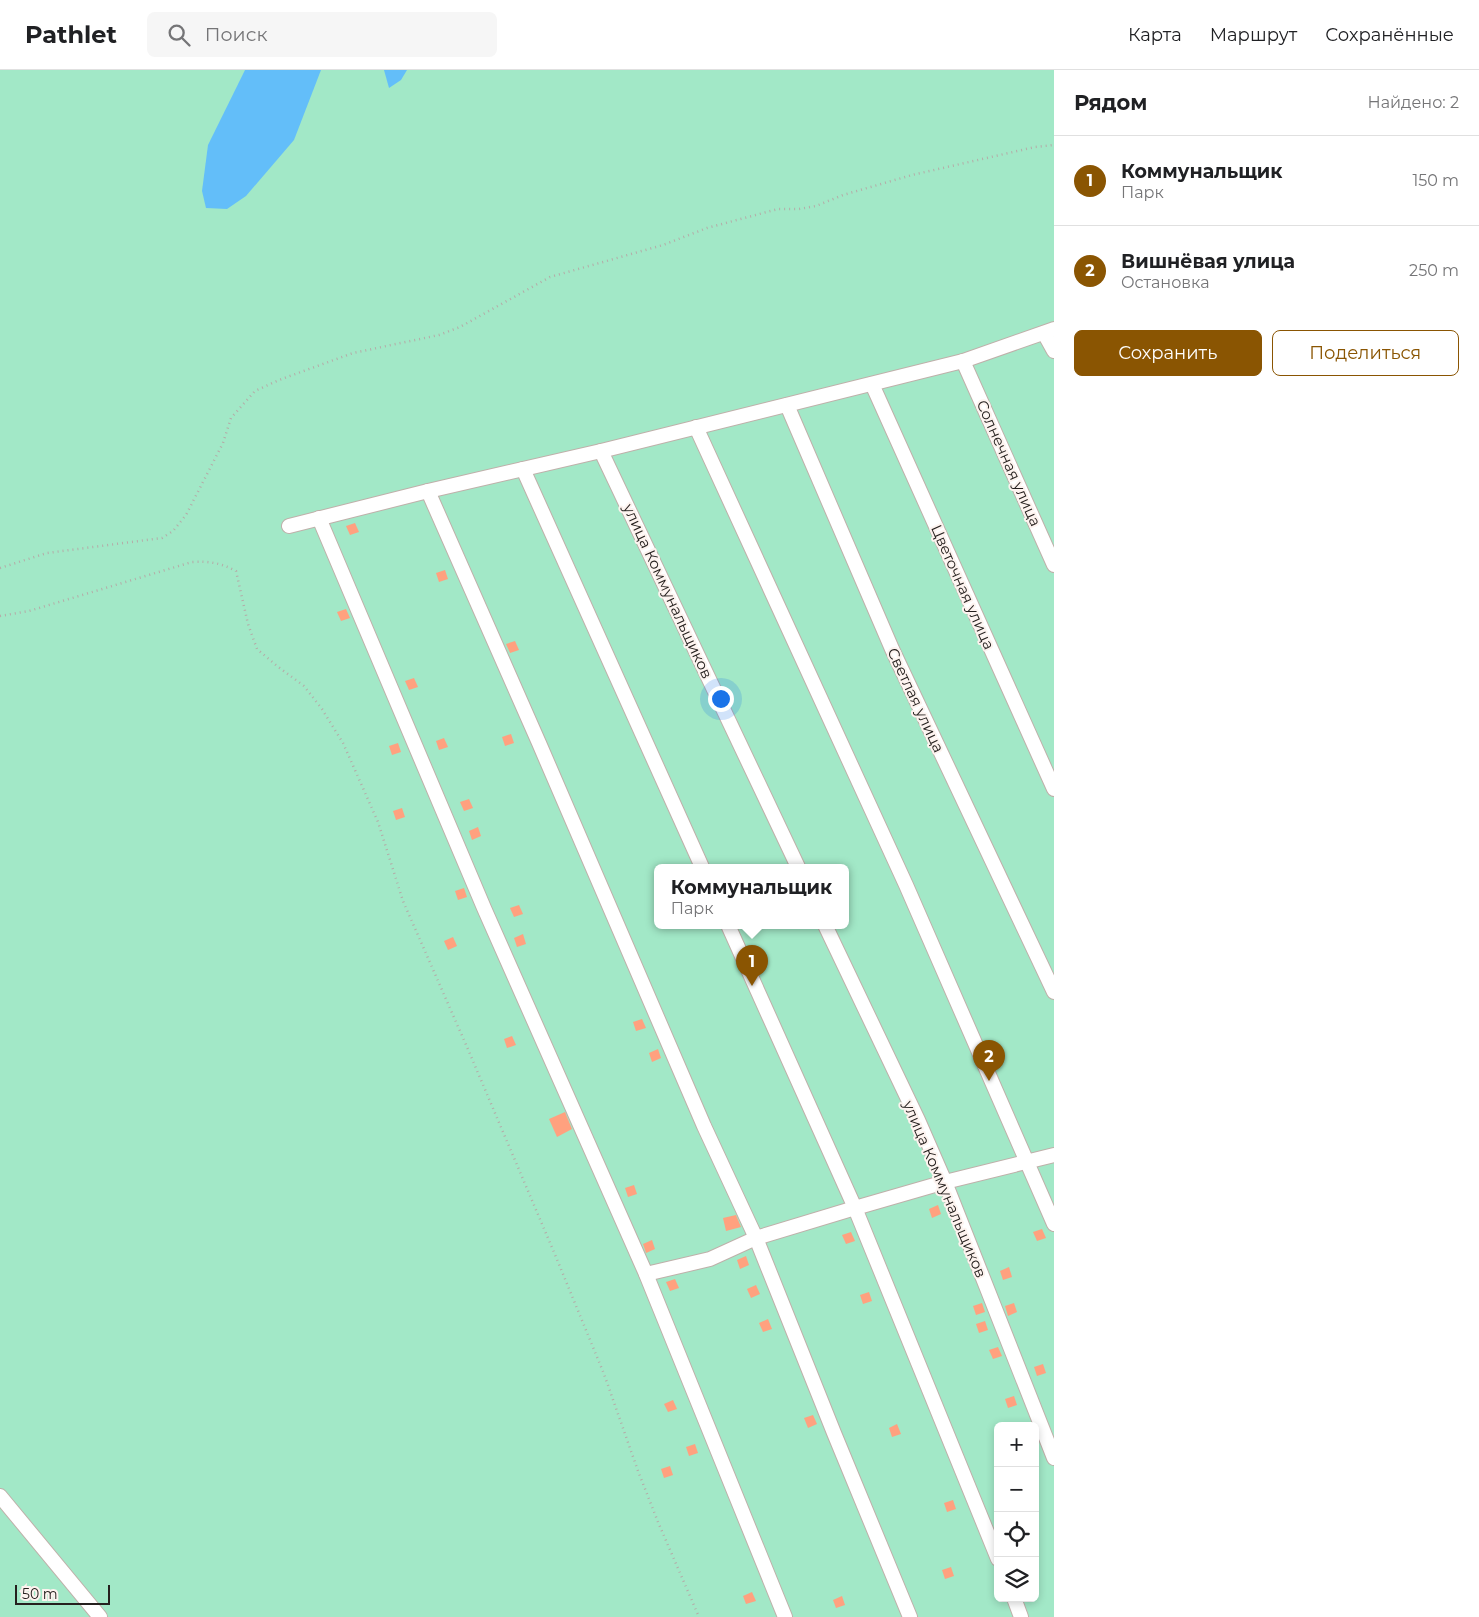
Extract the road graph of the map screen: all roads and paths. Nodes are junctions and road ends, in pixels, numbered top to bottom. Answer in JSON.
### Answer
{"nodes":[{"id":1,"x":1054,"y":145,"type":"edge"},
{"id":2,"x":1049,"y":331,"type":"edge"},
{"id":3,"x":1054,"y":352,"type":"edge"},
{"id":4,"x":963,"y":361,"type":"junction"},
{"id":5,"x":872,"y":384,"type":"junction"},
{"id":6,"x":786,"y":405,"type":"junction"},
{"id":7,"x":696,"y":427,"type":"junction"},
{"id":8,"x":601,"y":451,"type":"junction"},
{"id":9,"x":523,"y":469,"type":"junction"},
{"id":10,"x":428,"y":491,"type":"junction"},
{"id":11,"x":319,"y":518,"type":"junction"},
{"id":12,"x":289,"y":526,"type":"dead end"},
{"id":13,"x":1054,"y":565,"type":"edge"},
{"id":14,"x":0,"y":568,"type":"edge"},
{"id":15,"x":0,"y":616,"type":"edge"},
{"id":16,"x":1054,"y":789,"type":"edge"},
{"id":17,"x":701,"y":864,"type":"edge"},
{"id":18,"x":797,"y":864,"type":"edge"},
{"id":19,"x":730,"y":929,"type":"edge"},
{"id":20,"x":827,"y":929,"type":"edge"},
{"id":21,"x":1054,"y":992,"type":"edge"},
{"id":22,"x":1054,"y":1155,"type":"edge"},
{"id":23,"x":1028,"y":1162,"type":"junction"},
{"id":24,"x":945,"y":1182,"type":"junction"},
{"id":25,"x":854,"y":1208,"type":"junction"},
{"id":26,"x":1054,"y":1224,"type":"edge"},
{"id":27,"x":756,"y":1238,"type":"junction"},
{"id":28,"x":646,"y":1274,"type":"junction"},
{"id":29,"x":1054,"y":1458,"type":"edge"},
{"id":30,"x":0,"y":1496,"type":"edge"},
{"id":31,"x":997,"y":1557,"type":"edge"},
{"id":32,"x":1015,"y":1602,"type":"edge"},
{"id":33,"x":100,"y":1617,"type":"edge"},
{"id":34,"x":698,"y":1617,"type":"edge"},
{"id":35,"x":785,"y":1617,"type":"edge"},
{"id":36,"x":910,"y":1617,"type":"edge"},
{"id":37,"x":1021,"y":1617,"type":"edge"}],
"edges":[{"from":1,"to":14,"type":"path"},
{"from":2,"to":3,"type":"street"},
{"from":2,"to":4,"type":"street"},
{"from":4,"to":5,"type":"street"},
{"from":4,"to":13,"type":"street","name":"Солнечная улица"},
{"from":5,"to":6,"type":"street"},
{"from":5,"to":16,"type":"street","name":"Цветочная улица"},
{"from":6,"to":7,"type":"street"},
{"from":6,"to":21,"type":"street","name":"Светлая улица"},
{"from":7,"to":8,"type":"street"},
{"from":7,"to":23,"type":"street"},
{"from":8,"to":9,"type":"street"},
{"from":8,"to":18,"type":"street","name":"улица Коммунальщиков"},
{"from":9,"to":10,"type":"street"},
{"from":9,"to":17,"type":"street"},
{"from":10,"to":11,"type":"street"},
{"from":10,"to":27,"type":"street"},
{"from":11,"to":12,"type":"street"},
{"from":11,"to":28,"type":"street"},
{"from":15,"to":34,"type":"path"},
{"from":19,"to":25,"type":"street"},
{"from":20,"to":24,"type":"street","name":"улица Коммунальщиков"},
{"from":22,"to":23,"type":"street"},
{"from":23,"to":24,"type":"street"},
{"from":23,"to":26,"type":"street"},
{"from":24,"to":25,"type":"street"},
{"from":24,"to":29,"type":"street","name":"улица Коммунальщиков"},
{"from":25,"to":27,"type":"street"},
{"from":25,"to":31,"type":"street"},
{"from":27,"to":28,"type":"street"},
{"from":27,"to":36,"type":"street"},
{"from":28,"to":35,"type":"street"},
{"from":30,"to":33,"type":"street"},
{"from":32,"to":37,"type":"street"}]}
